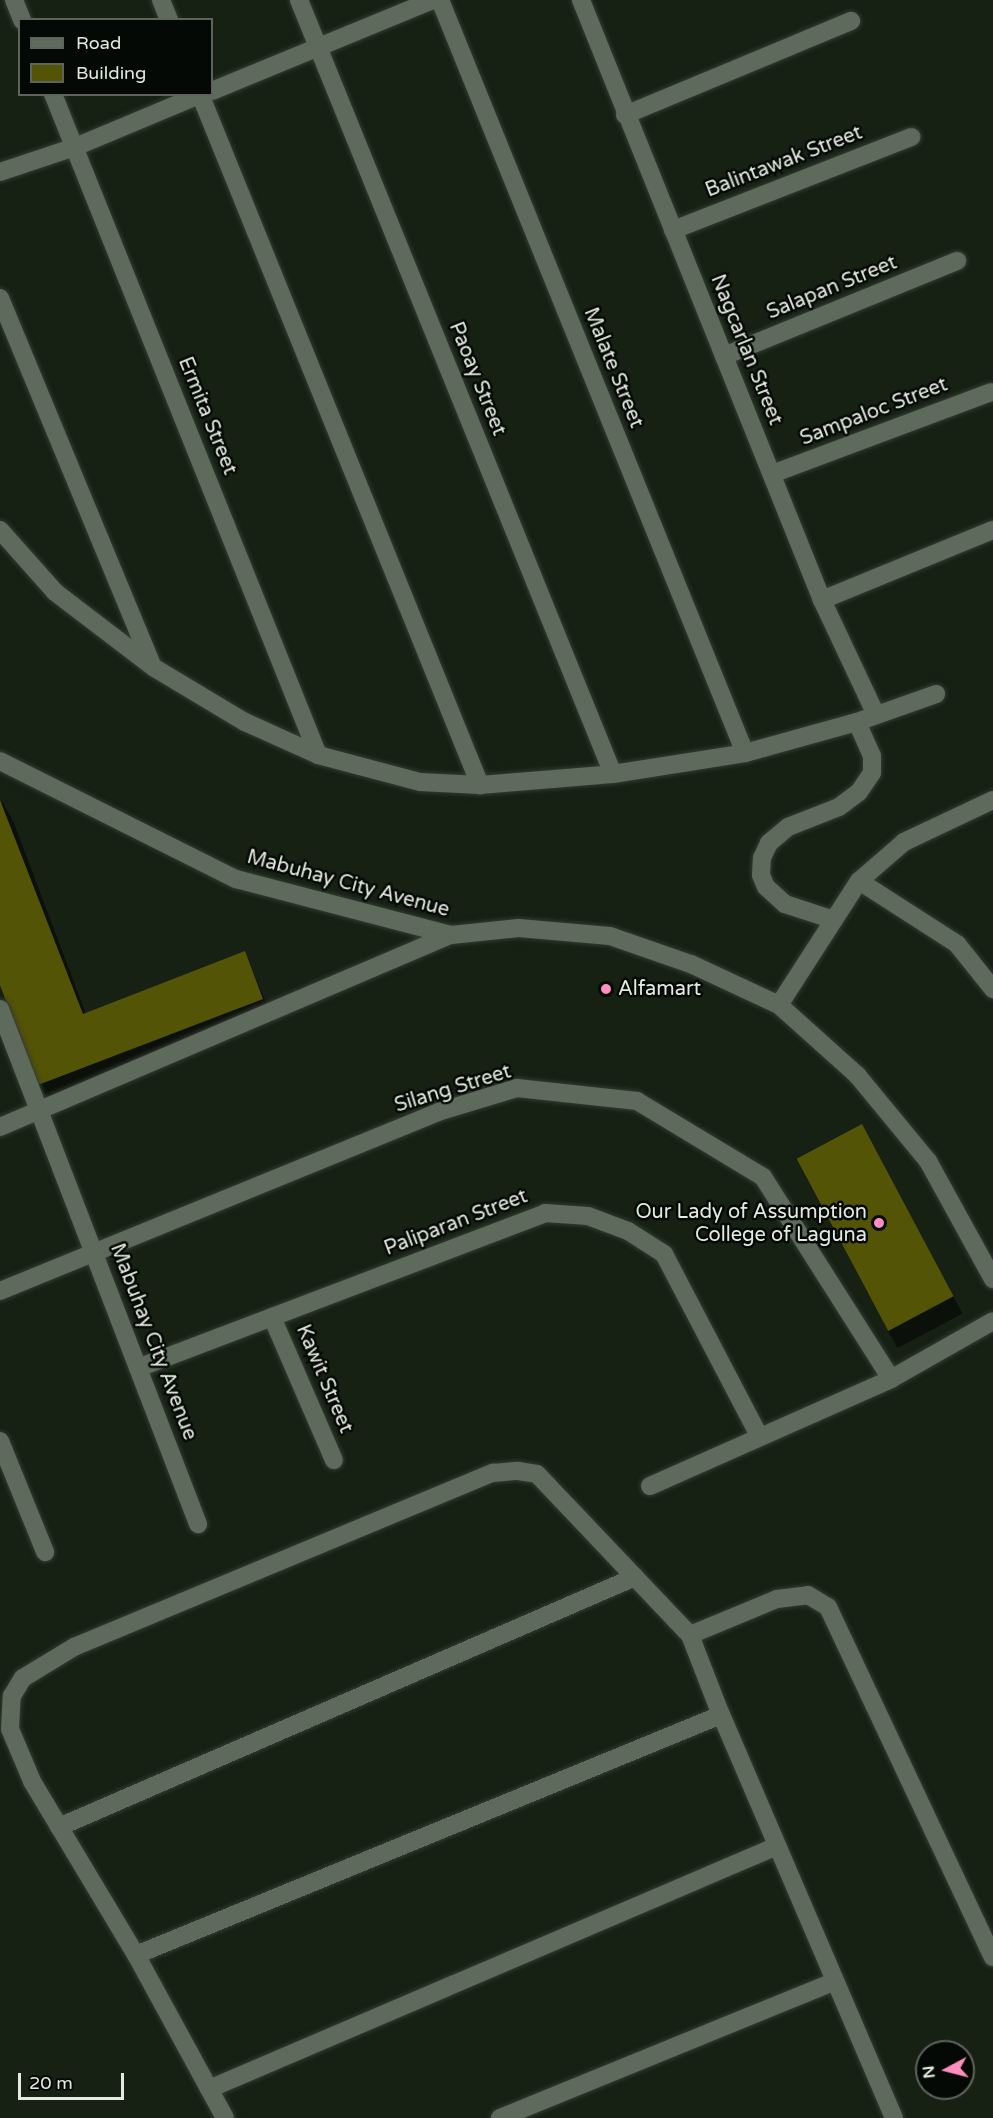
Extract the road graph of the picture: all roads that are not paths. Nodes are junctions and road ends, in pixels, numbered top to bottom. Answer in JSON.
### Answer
{"nodes":[{"id":1,"x":14,"y":0,"type":"edge"},
{"id":2,"x":161,"y":0,"type":"edge"},
{"id":3,"x":299,"y":0,"type":"edge"},
{"id":4,"x":433,"y":0,"type":"edge"},
{"id":5,"x":440,"y":0,"type":"edge"},
{"id":6,"x":581,"y":0,"type":"edge"},
{"id":7,"x":21,"y":18,"type":"edge"},
{"id":8,"x":168,"y":18,"type":"edge"},
{"id":9,"x":851,"y":21,"type":"dead end"},
{"id":10,"x":317,"y":46,"type":"junction"},
{"id":11,"x":213,"y":91,"type":"edge"},
{"id":12,"x":54,"y":96,"type":"edge"},
{"id":13,"x":199,"y":96,"type":"edge"},
{"id":14,"x":201,"y":96,"type":"edge"},
{"id":15,"x":625,"y":115,"type":"junction"},
{"id":16,"x":911,"y":137,"type":"dead end"},
{"id":17,"x":75,"y":147,"type":"junction"},
{"id":18,"x":0,"y":172,"type":"edge"},
{"id":19,"x":673,"y":230,"type":"junction"},
{"id":20,"x":957,"y":261,"type":"dead end"},
{"id":21,"x":0,"y":298,"type":"edge"},
{"id":22,"x":724,"y":356,"type":"junction"},
{"id":23,"x":992,"y":392,"type":"dead end"},
{"id":24,"x":772,"y":474,"type":"junction"},
{"id":25,"x":0,"y":530,"type":"edge"},
{"id":26,"x":993,"y":530,"type":"edge"},
{"id":27,"x":822,"y":600,"type":"junction"},
{"id":28,"x":153,"y":667,"type":"junction"},
{"id":29,"x":936,"y":694,"type":"dead end"},
{"id":30,"x":876,"y":715,"type":"junction"},
{"id":31,"x":857,"y":722,"type":"junction"},
{"id":32,"x":745,"y":753,"type":"junction"},
{"id":33,"x":318,"y":755,"type":"junction"},
{"id":34,"x":0,"y":761,"type":"edge"},
{"id":35,"x":613,"y":774,"type":"junction"},
{"id":36,"x":480,"y":785,"type":"junction"},
{"id":37,"x":993,"y":800,"type":"edge"},
{"id":38,"x":859,"y":881,"type":"junction"},
{"id":39,"x":834,"y":920,"type":"junction"},
{"id":40,"x":451,"y":935,"type":"junction"},
{"id":41,"x":993,"y":989,"type":"edge"},
{"id":42,"x":779,"y":1005,"type":"junction"},
{"id":43,"x":0,"y":1008,"type":"edge"},
{"id":44,"x":39,"y":1110,"type":"junction"},
{"id":45,"x":0,"y":1127,"type":"edge"},
{"id":46,"x":95,"y":1254,"type":"junction"},
{"id":47,"x":993,"y":1279,"type":"edge"},
{"id":48,"x":0,"y":1291,"type":"edge"},
{"id":49,"x":272,"y":1317,"type":"junction"},
{"id":50,"x":993,"y":1321,"type":"edge"},
{"id":51,"x":138,"y":1368,"type":"junction"},
{"id":52,"x":891,"y":1379,"type":"junction"},
{"id":53,"x":759,"y":1436,"type":"junction"},
{"id":54,"x":0,"y":1441,"type":"edge"},
{"id":55,"x":334,"y":1460,"type":"dead end"},
{"id":56,"x":650,"y":1486,"type":"dead end"},
{"id":57,"x":198,"y":1524,"type":"dead end"},
{"id":58,"x":45,"y":1552,"type":"dead end"},
{"id":59,"x":635,"y":1576,"type":"junction"},
{"id":60,"x":690,"y":1635,"type":"junction"},
{"id":61,"x":721,"y":1715,"type":"junction"},
{"id":62,"x":59,"y":1827,"type":"junction"},
{"id":63,"x":777,"y":1846,"type":"junction"},
{"id":64,"x":136,"y":1955,"type":"junction"},
{"id":65,"x":993,"y":1956,"type":"edge"},
{"id":66,"x":835,"y":1981,"type":"junction"},
{"id":67,"x":209,"y":2089,"type":"junction"},
{"id":68,"x":886,"y":2116,"type":"edge"},
{"id":69,"x":225,"y":2118,"type":"edge"},
{"id":70,"x":500,"y":2118,"type":"edge"}],
"edges":[{"from":1,"to":7,"type":"street"},
{"from":2,"to":8,"type":"street"},
{"from":3,"to":10,"type":"street","name":"Paoay Street"},
{"from":4,"to":10,"type":"street"},
{"from":5,"to":32,"type":"street","name":"Malate Street"},
{"from":6,"to":15,"type":"street","name":"Nagcarlan Street"},
{"from":9,"to":15,"type":"street"},
{"from":10,"to":11,"type":"street"},
{"from":10,"to":35,"type":"street","name":"Paoay Street"},
{"from":12,"to":17,"type":"street","name":"Ermita Street"},
{"from":13,"to":17,"type":"street"},
{"from":14,"to":36,"type":"street"},
{"from":15,"to":19,"type":"street","name":"Nagcarlan Street"},
{"from":16,"to":19,"type":"street","name":"Balintawak Street"},
{"from":17,"to":18,"type":"street"},
{"from":17,"to":33,"type":"street","name":"Ermita Street"},
{"from":19,"to":22,"type":"street","name":"Nagcarlan Street"},
{"from":20,"to":22,"type":"street","name":"Salapan Street"},
{"from":21,"to":28,"type":"street"},
{"from":22,"to":24,"type":"street","name":"Nagcarlan Street"},
{"from":23,"to":24,"type":"street","name":"Sampaloc Street"},
{"from":24,"to":27,"type":"street","name":"Nagcarlan Street"},
{"from":25,"to":28,"type":"street"},
{"from":26,"to":27,"type":"street"},
{"from":27,"to":30,"type":"street","name":"Nagcarlan Street"},
{"from":28,"to":33,"type":"street"},
{"from":29,"to":30,"type":"street"},
{"from":30,"to":31,"type":"street"},
{"from":31,"to":32,"type":"street"},
{"from":31,"to":39,"type":"street"},
{"from":32,"to":35,"type":"street"},
{"from":33,"to":36,"type":"street"},
{"from":34,"to":40,"type":"street","name":"Mabuhay City Avenue"},
{"from":35,"to":36,"type":"street"},
{"from":37,"to":38,"type":"street"},
{"from":38,"to":39,"type":"street"},
{"from":38,"to":41,"type":"street"},
{"from":39,"to":42,"type":"street"},
{"from":40,"to":42,"type":"street","name":"Mabuhay City Avenue"},
{"from":40,"to":44,"type":"street"},
{"from":42,"to":47,"type":"street","name":"Mabuhay City Avenue"},
{"from":43,"to":44,"type":"street","name":"Mabuhay City Avenue"},
{"from":44,"to":45,"type":"street"},
{"from":44,"to":46,"type":"street","name":"Mabuhay City Avenue"},
{"from":46,"to":48,"type":"street","name":"Silang Street"},
{"from":46,"to":51,"type":"street","name":"Mabuhay City Avenue"},
{"from":46,"to":52,"type":"street","name":"Silang Street"},
{"from":49,"to":51,"type":"street","name":"Paliparan Street"},
{"from":49,"to":53,"type":"street","name":"Paliparan Street"},
{"from":49,"to":55,"type":"street","name":"Kawit Street"},
{"from":50,"to":52,"type":"street"},
{"from":51,"to":57,"type":"street","name":"Mabuhay City Avenue"},
{"from":52,"to":53,"type":"street"},
{"from":53,"to":56,"type":"street"},
{"from":54,"to":58,"type":"street"},
{"from":59,"to":60,"type":"street"},
{"from":59,"to":62,"type":"street"},
{"from":59,"to":62,"type":"street"},
{"from":60,"to":61,"type":"street"},
{"from":60,"to":65,"type":"street"},
{"from":61,"to":63,"type":"street"},
{"from":61,"to":64,"type":"street"},
{"from":62,"to":64,"type":"street"},
{"from":63,"to":66,"type":"street"},
{"from":63,"to":67,"type":"street"},
{"from":64,"to":67,"type":"street"},
{"from":66,"to":68,"type":"street"},
{"from":66,"to":70,"type":"street"},
{"from":67,"to":69,"type":"street"}]}
